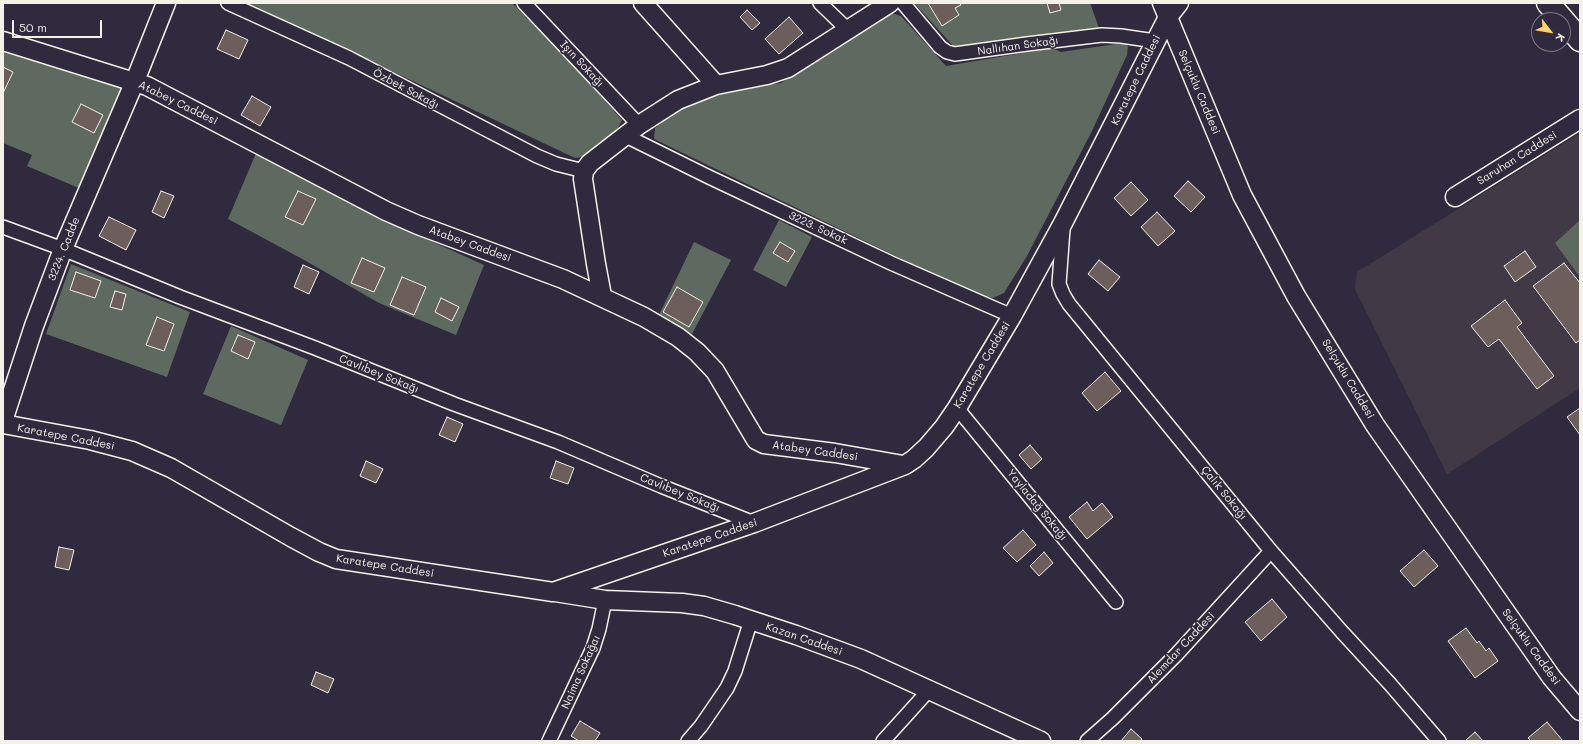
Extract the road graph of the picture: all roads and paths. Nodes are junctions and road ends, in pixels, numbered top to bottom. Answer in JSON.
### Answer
{"nodes":[{"id":1,"x":166,"y":3,"type":"edge"},
{"id":2,"x":228,"y":3,"type":"edge"},
{"id":3,"x":524,"y":3,"type":"edge"},
{"id":4,"x":643,"y":3,"type":"edge"},
{"id":5,"x":820,"y":3,"type":"edge"},
{"id":6,"x":890,"y":3,"type":"edge"},
{"id":7,"x":903,"y":3,"type":"edge"},
{"id":8,"x":1548,"y":3,"type":"edge"},
{"id":9,"x":1170,"y":8,"type":"edge"},
{"id":10,"x":1556,"y":12,"type":"edge"},
{"id":11,"x":1571,"y":29,"type":"edge"},
{"id":12,"x":848,"y":30,"type":"junction"},
{"id":13,"x":1580,"y":40,"type":"edge"},
{"id":14,"x":3,"y":41,"type":"edge"},
{"id":15,"x":1155,"y":41,"type":"junction"},
{"id":16,"x":135,"y":81,"type":"junction"},
{"id":17,"x":716,"y":86,"type":"junction"},
{"id":18,"x":1580,"y":119,"type":"edge"},
{"id":19,"x":633,"y":130,"type":"junction"},
{"id":20,"x":584,"y":171,"type":"junction"},
{"id":21,"x":1454,"y":197,"type":"dead end"},
{"id":22,"x":1063,"y":223,"type":"junction"},
{"id":23,"x":3,"y":227,"type":"edge"},
{"id":24,"x":63,"y":249,"type":"junction"},
{"id":25,"x":602,"y":296,"type":"junction"},
{"id":26,"x":1012,"y":316,"type":"junction"},
{"id":27,"x":957,"y":408,"type":"junction"},
{"id":28,"x":3,"y":421,"type":"edge"},
{"id":29,"x":3,"y":424,"type":"edge"},
{"id":30,"x":905,"y":465,"type":"junction"},
{"id":31,"x":754,"y":523,"type":"junction"},
{"id":32,"x":1271,"y":551,"type":"junction"},
{"id":33,"x":553,"y":592,"type":"junction"},
{"id":34,"x":605,"y":600,"type":"junction"},
{"id":35,"x":1116,"y":602,"type":"dead end"},
{"id":36,"x":751,"y":620,"type":"junction"},
{"id":37,"x":930,"y":689,"type":"junction"},
{"id":38,"x":1580,"y":711,"type":"edge"},
{"id":39,"x":549,"y":741,"type":"edge"},
{"id":40,"x":688,"y":741,"type":"edge"},
{"id":41,"x":882,"y":741,"type":"edge"},
{"id":42,"x":1040,"y":741,"type":"edge"},
{"id":43,"x":1087,"y":741,"type":"edge"},
{"id":44,"x":1438,"y":741,"type":"edge"}],
"edges":[{"from":1,"to":16,"type":"street","name":"3224. Cadde"},
{"from":2,"to":20,"type":"street","name":"Özbek Sokağı"},
{"from":3,"to":19,"type":"street","name":"Işın Sokağı"},
{"from":4,"to":17,"type":"street"},
{"from":5,"to":12,"type":"street"},
{"from":6,"to":12,"type":"street"},
{"from":7,"to":15,"type":"street","name":"Nallıhan Sokağı"},
{"from":8,"to":10,"type":"highway"},
{"from":9,"to":15,"type":"street","name":"Karatepe Caddesi"},
{"from":9,"to":38,"type":"street","name":"Selçuklu Caddesi"},
{"from":11,"to":13,"type":"highway"},
{"from":12,"to":17,"type":"street"},
{"from":14,"to":16,"type":"street","name":"Atabey Caddesi"},
{"from":15,"to":22,"type":"street","name":"Karatepe Caddesi"},
{"from":16,"to":24,"type":"street","name":"3224. Cadde"},
{"from":16,"to":25,"type":"street","name":"Atabey Caddesi"},
{"from":17,"to":19,"type":"street"},
{"from":18,"to":21,"type":"street","name":"Saruhan Caddesi"},
{"from":19,"to":20,"type":"street"},
{"from":19,"to":26,"type":"street","name":"3223. Sokak"},
{"from":20,"to":25,"type":"street"},
{"from":22,"to":26,"type":"street","name":"Karatepe Caddesi"},
{"from":22,"to":32,"type":"street","name":"Çalık Sokağı"},
{"from":23,"to":24,"type":"street","name":"Cavlıbey Sokağı"},
{"from":24,"to":28,"type":"street","name":"3224. Cadde"},
{"from":24,"to":31,"type":"street","name":"Cavlıbey Sokağı"},
{"from":25,"to":30,"type":"street","name":"Atabey Caddesi"},
{"from":26,"to":27,"type":"street","name":"Karatepe Caddesi"},
{"from":27,"to":30,"type":"street","name":"Karatepe Caddesi"},
{"from":27,"to":35,"type":"street","name":"Yayladağ Sokağı"},
{"from":29,"to":33,"type":"street","name":"Karatepe Caddesi"},
{"from":30,"to":31,"type":"street","name":"Karatepe Caddesi"},
{"from":31,"to":33,"type":"street","name":"Karatepe Caddesi"},
{"from":32,"to":43,"type":"street","name":"Alemdar Caddesi"},
{"from":32,"to":44,"type":"street","name":"Çalık Sokağı"},
{"from":33,"to":34,"type":"street","name":"Kazan Caddesi"},
{"from":34,"to":36,"type":"street","name":"Kazan Caddesi"},
{"from":34,"to":39,"type":"street","name":"Naima Sokağaı"},
{"from":36,"to":37,"type":"street","name":"Kazan Caddesi"},
{"from":36,"to":40,"type":"street"},
{"from":37,"to":41,"type":"street"},
{"from":37,"to":42,"type":"street","name":"Kazan Caddesi"}]}
